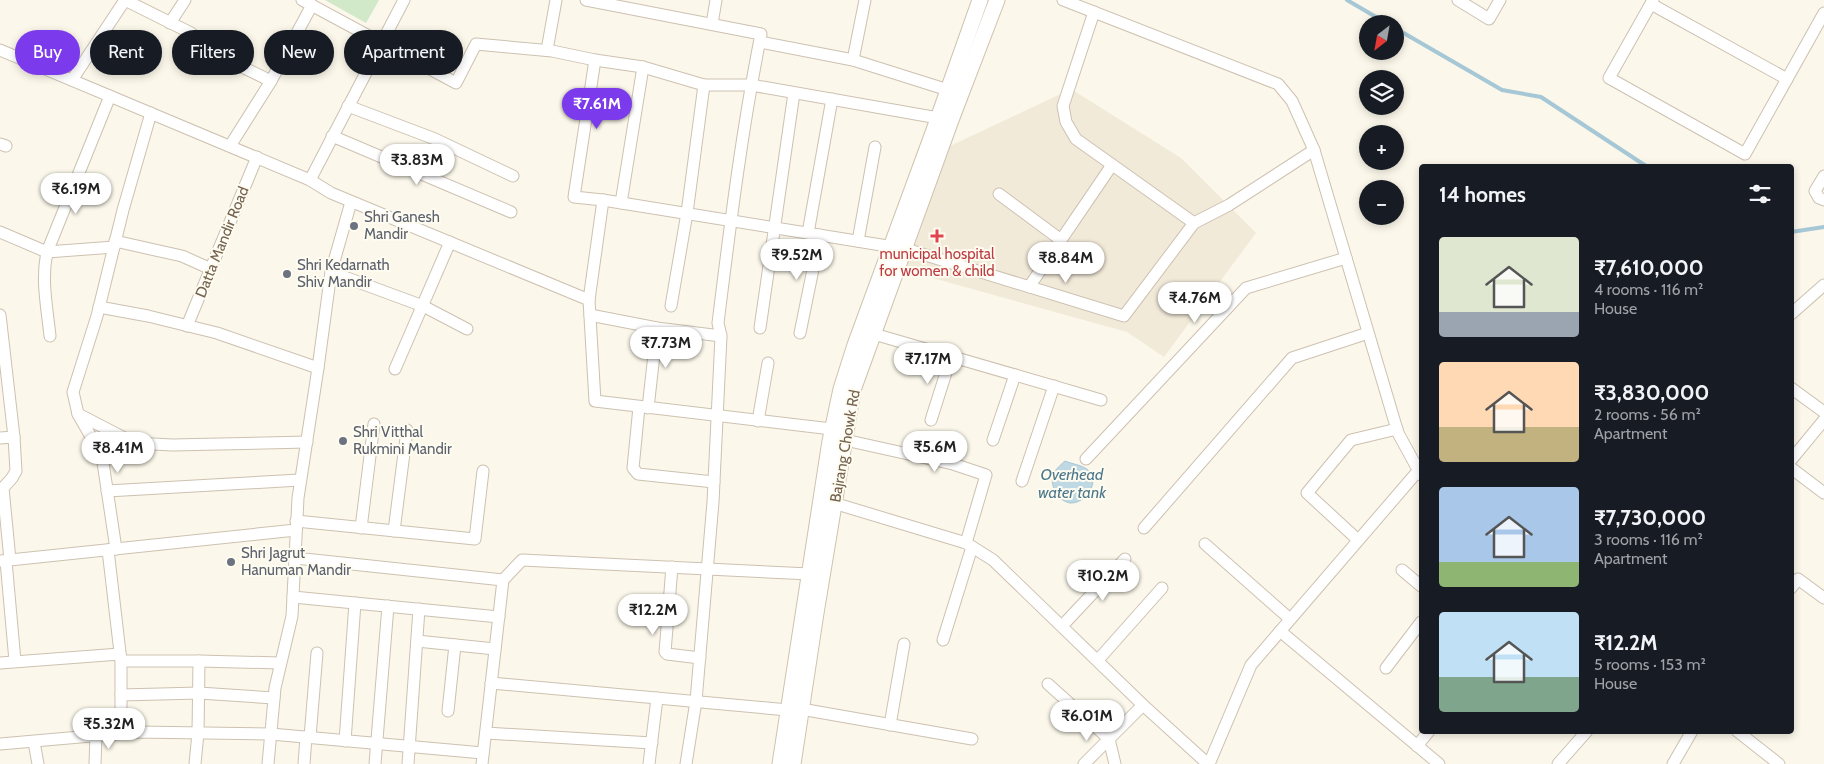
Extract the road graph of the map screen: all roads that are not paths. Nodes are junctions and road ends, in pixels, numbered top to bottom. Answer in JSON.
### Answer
{"nodes":[{"id":1,"x":125,"y":0,"type":"edge"},
{"id":2,"x":184,"y":0,"type":"edge"},
{"id":3,"x":404,"y":0,"type":"edge"},
{"id":4,"x":556,"y":0,"type":"edge"},
{"id":5,"x":586,"y":0,"type":"edge"},
{"id":6,"x":716,"y":0,"type":"edge"},
{"id":7,"x":865,"y":0,"type":"edge"},
{"id":8,"x":980,"y":0,"type":"edge"},
{"id":9,"x":997,"y":0,"type":"edge"},
{"id":10,"x":1063,"y":0,"type":"edge"},
{"id":11,"x":1458,"y":0,"type":"edge"},
{"id":12,"x":1500,"y":0,"type":"edge"},
{"id":13,"x":1652,"y":2,"type":"edge"},
{"id":14,"x":307,"y":3,"type":"edge"},
{"id":15,"x":635,"y":4,"type":"edge"},
{"id":16,"x":1094,"y":12,"type":"junction"},
{"id":17,"x":1824,"y":14,"type":"edge"},
{"id":18,"x":170,"y":23,"type":"junction"},
{"id":19,"x":712,"y":24,"type":"junction"},
{"id":20,"x":357,"y":30,"type":"edge"},
{"id":21,"x":388,"y":30,"type":"edge"},
{"id":22,"x":760,"y":42,"type":"junction"},
{"id":23,"x":0,"y":50,"type":"edge"},
{"id":24,"x":547,"y":50,"type":"junction"},
{"id":25,"x":595,"y":60,"type":"junction"},
{"id":26,"x":853,"y":60,"type":"junction"},
{"id":27,"x":643,"y":67,"type":"junction"},
{"id":28,"x":463,"y":69,"type":"edge"},
{"id":29,"x":364,"y":75,"type":"edge"},
{"id":30,"x":441,"y":75,"type":"edge"},
{"id":31,"x":460,"y":75,"type":"edge"},
{"id":32,"x":1787,"y":79,"type":"junction"},
{"id":33,"x":72,"y":80,"type":"junction"},
{"id":34,"x":270,"y":81,"type":"junction"},
{"id":35,"x":704,"y":85,"type":"junction"},
{"id":36,"x":751,"y":85,"type":"junction"},
{"id":37,"x":948,"y":90,"type":"junction"},
{"id":38,"x":794,"y":93,"type":"junction"},
{"id":39,"x":110,"y":96,"type":"junction"},
{"id":40,"x":832,"y":100,"type":"junction"},
{"id":41,"x":348,"y":106,"type":"junction"},
{"id":42,"x":151,"y":113,"type":"junction"},
{"id":43,"x":945,"y":119,"type":"junction"},
{"id":44,"x":332,"y":136,"type":"junction"},
{"id":45,"x":230,"y":146,"type":"junction"},
{"id":46,"x":875,"y":147,"type":"dead end"},
{"id":47,"x":1314,"y":150,"type":"junction"},
{"id":48,"x":257,"y":158,"type":"junction"},
{"id":49,"x":1112,"y":165,"type":"junction"},
{"id":50,"x":513,"y":176,"type":"dead end"},
{"id":51,"x":1824,"y":176,"type":"edge"},
{"id":52,"x":310,"y":180,"type":"junction"},
{"id":53,"x":999,"y":194,"type":"dead end"},
{"id":54,"x":603,"y":200,"type":"junction"},
{"id":55,"x":1824,"y":200,"type":"edge"},
{"id":56,"x":351,"y":202,"type":"junction"},
{"id":57,"x":621,"y":203,"type":"junction"},
{"id":58,"x":511,"y":212,"type":"dead end"},
{"id":59,"x":687,"y":213,"type":"junction"},
{"id":60,"x":731,"y":220,"type":"junction"},
{"id":61,"x":1194,"y":223,"type":"junction"},
{"id":62,"x":775,"y":228,"type":"junction"},
{"id":63,"x":0,"y":233,"type":"edge"},
{"id":64,"x":814,"y":234,"type":"junction"},
{"id":65,"x":1061,"y":240,"type":"junction"},
{"id":66,"x":858,"y":241,"type":"junction"},
{"id":67,"x":450,"y":242,"type":"junction"},
{"id":68,"x":114,"y":244,"type":"junction"},
{"id":69,"x":898,"y":248,"type":"junction"},
{"id":70,"x":47,"y":252,"type":"junction"},
{"id":71,"x":1346,"y":258,"type":"junction"},
{"id":72,"x":211,"y":269,"type":"junction"},
{"id":73,"x":330,"y":272,"type":"junction"},
{"id":74,"x":1824,"y":285,"type":"edge"},
{"id":75,"x":1029,"y":287,"type":"junction"},
{"id":76,"x":589,"y":300,"type":"junction"},
{"id":77,"x":423,"y":306,"type":"junction"},
{"id":78,"x":672,"y":306,"type":"dead end"},
{"id":79,"x":99,"y":307,"type":"junction"},
{"id":80,"x":1794,"y":311,"type":"edge"},
{"id":81,"x":0,"y":315,"type":"edge"},
{"id":82,"x":590,"y":315,"type":"junction"},
{"id":83,"x":188,"y":326,"type":"junction"},
{"id":84,"x":467,"y":328,"type":"dead end"},
{"id":85,"x":657,"y":328,"type":"junction"},
{"id":86,"x":760,"y":328,"type":"dead end"},
{"id":87,"x":868,"y":332,"type":"junction"},
{"id":88,"x":800,"y":333,"type":"dead end"},
{"id":89,"x":1368,"y":333,"type":"junction"},
{"id":90,"x":50,"y":336,"type":"dead end"},
{"id":91,"x":720,"y":336,"type":"junction"},
{"id":92,"x":951,"y":356,"type":"junction"},
{"id":93,"x":768,"y":363,"type":"dead end"},
{"id":94,"x":318,"y":368,"type":"junction"},
{"id":95,"x":395,"y":369,"type":"dead end"},
{"id":96,"x":1015,"y":375,"type":"junction"},
{"id":97,"x":1054,"y":386,"type":"junction"},
{"id":98,"x":1794,"y":390,"type":"edge"},
{"id":99,"x":1101,"y":400,"type":"dead end"},
{"id":100,"x":644,"y":407,"type":"junction"},
{"id":101,"x":1824,"y":412,"type":"edge"},
{"id":102,"x":78,"y":414,"type":"junction"},
{"id":103,"x":716,"y":416,"type":"junction"},
{"id":104,"x":931,"y":420,"type":"dead end"},
{"id":105,"x":1824,"y":420,"type":"edge"},
{"id":106,"x":758,"y":421,"type":"junction"},
{"id":107,"x":374,"y":424,"type":"dead end"},
{"id":108,"x":1397,"y":429,"type":"junction"},
{"id":109,"x":407,"y":430,"type":"dead end"},
{"id":110,"x":841,"y":433,"type":"junction"},
{"id":111,"x":14,"y":437,"type":"junction"},
{"id":112,"x":0,"y":438,"type":"edge"},
{"id":113,"x":993,"y":440,"type":"dead end"},
{"id":114,"x":307,"y":442,"type":"junction"},
{"id":115,"x":1794,"y":456,"type":"edge"},
{"id":116,"x":1086,"y":459,"type":"dead end"},
{"id":117,"x":1794,"y":470,"type":"edge"},
{"id":118,"x":1419,"y":471,"type":"edge"},
{"id":119,"x":483,"y":472,"type":"dead end"},
{"id":120,"x":1419,"y":474,"type":"edge"},
{"id":121,"x":300,"y":480,"type":"junction"},
{"id":122,"x":1022,"y":481,"type":"dead end"},
{"id":123,"x":714,"y":482,"type":"junction"},
{"id":124,"x":107,"y":491,"type":"junction"},
{"id":125,"x":1824,"y":493,"type":"edge"},
{"id":126,"x":828,"y":501,"type":"junction"},
{"id":127,"x":296,"y":525,"type":"junction"},
{"id":128,"x":361,"y":528,"type":"junction"},
{"id":129,"x":1144,"y":528,"type":"dead end"},
{"id":130,"x":394,"y":531,"type":"junction"},
{"id":131,"x":1358,"y":540,"type":"junction"},
{"id":132,"x":1205,"y":544,"type":"dead end"},
{"id":133,"x":969,"y":545,"type":"junction"},
{"id":134,"x":112,"y":549,"type":"junction"},
{"id":135,"x":295,"y":558,"type":"junction"},
{"id":136,"x":1125,"y":560,"type":"dead end"},
{"id":137,"x":5,"y":561,"type":"edge"},
{"id":138,"x":672,"y":567,"type":"junction"},
{"id":139,"x":707,"y":568,"type":"junction"},
{"id":140,"x":1402,"y":570,"type":"dead end"},
{"id":141,"x":810,"y":574,"type":"junction"},
{"id":142,"x":1795,"y":576,"type":"edge"},
{"id":143,"x":503,"y":580,"type":"junction"},
{"id":144,"x":1419,"y":584,"type":"edge"},
{"id":145,"x":1162,"y":588,"type":"dead end"},
{"id":146,"x":293,"y":597,"type":"junction"},
{"id":147,"x":1824,"y":598,"type":"edge"},
{"id":148,"x":355,"y":603,"type":"junction"},
{"id":149,"x":388,"y":606,"type":"junction"},
{"id":150,"x":419,"y":609,"type":"junction"},
{"id":151,"x":499,"y":617,"type":"junction"},
{"id":152,"x":1290,"y":619,"type":"junction"},
{"id":153,"x":1419,"y":625,"type":"edge"},
{"id":154,"x":1062,"y":626,"type":"junction"},
{"id":155,"x":1280,"y":631,"type":"junction"},
{"id":156,"x":943,"y":640,"type":"dead end"},
{"id":157,"x":417,"y":641,"type":"junction"},
{"id":158,"x":455,"y":644,"type":"junction"},
{"id":159,"x":904,"y":644,"type":"dead end"},
{"id":160,"x":495,"y":649,"type":"junction"},
{"id":161,"x":317,"y":653,"type":"dead end"},
{"id":162,"x":120,"y":657,"type":"junction"},
{"id":163,"x":700,"y":658,"type":"junction"},
{"id":164,"x":1098,"y":660,"type":"junction"},
{"id":165,"x":15,"y":661,"type":"junction"},
{"id":166,"x":199,"y":661,"type":"junction"},
{"id":167,"x":0,"y":663,"type":"edge"},
{"id":168,"x":280,"y":663,"type":"junction"},
{"id":169,"x":1386,"y":668,"type":"dead end"},
{"id":170,"x":491,"y":683,"type":"junction"},
{"id":171,"x":1048,"y":684,"type":"dead end"},
{"id":172,"x":198,"y":692,"type":"junction"},
{"id":173,"x":121,"y":695,"type":"junction"},
{"id":174,"x":274,"y":698,"type":"junction"},
{"id":175,"x":657,"y":698,"type":"junction"},
{"id":176,"x":696,"y":701,"type":"junction"},
{"id":177,"x":1143,"y":704,"type":"junction"},
{"id":178,"x":795,"y":710,"type":"junction"},
{"id":179,"x":448,"y":711,"type":"dead end"},
{"id":180,"x":890,"y":725,"type":"junction"},
{"id":181,"x":121,"y":733,"type":"junction"},
{"id":182,"x":198,"y":733,"type":"junction"},
{"id":183,"x":486,"y":733,"type":"junction"},
{"id":184,"x":271,"y":734,"type":"junction"},
{"id":185,"x":1427,"y":734,"type":"edge"},
{"id":186,"x":1584,"y":734,"type":"edge"},
{"id":187,"x":1690,"y":734,"type":"edge"},
{"id":188,"x":1741,"y":734,"type":"edge"},
{"id":189,"x":96,"y":736,"type":"junction"},
{"id":190,"x":308,"y":737,"type":"junction"},
{"id":191,"x":972,"y":739,"type":"dead end"},
{"id":192,"x":1109,"y":739,"type":"junction"},
{"id":193,"x":345,"y":740,"type":"junction"},
{"id":194,"x":34,"y":742,"type":"junction"},
{"id":195,"x":652,"y":743,"type":"junction"},
{"id":196,"x":0,"y":744,"type":"edge"},
{"id":197,"x":376,"y":744,"type":"junction"},
{"id":198,"x":409,"y":746,"type":"junction"},
{"id":199,"x":1418,"y":746,"type":"junction"},
{"id":200,"x":483,"y":760,"type":"edge"},
{"id":201,"x":38,"y":764,"type":"edge"},
{"id":202,"x":95,"y":764,"type":"edge"},
{"id":203,"x":195,"y":764,"type":"edge"},
{"id":204,"x":268,"y":764,"type":"edge"},
{"id":205,"x":304,"y":764,"type":"edge"},
{"id":206,"x":374,"y":764,"type":"edge"},
{"id":207,"x":408,"y":764,"type":"edge"},
{"id":208,"x":490,"y":764,"type":"edge"},
{"id":209,"x":649,"y":764,"type":"edge"},
{"id":210,"x":686,"y":764,"type":"edge"},
{"id":211,"x":780,"y":764,"type":"edge"},
{"id":212,"x":793,"y":764,"type":"edge"},
{"id":213,"x":1084,"y":764,"type":"edge"},
{"id":214,"x":1115,"y":764,"type":"edge"},
{"id":215,"x":1208,"y":764,"type":"edge"},
{"id":216,"x":1439,"y":764,"type":"edge"},
{"id":217,"x":1558,"y":764,"type":"edge"},
{"id":218,"x":1673,"y":764,"type":"edge"},
{"id":219,"x":1779,"y":764,"type":"edge"}],
"edges":[{"from":1,"to":18,"type":"street"},
{"from":1,"to":33,"type":"street"},
{"from":2,"to":18,"type":"street"},
{"from":3,"to":21,"type":"street"},
{"from":4,"to":24,"type":"street"},
{"from":5,"to":15,"type":"street"},
{"from":6,"to":19,"type":"street"},
{"from":7,"to":26,"type":"street"},
{"from":8,"to":37,"type":"street","name":"Bajrang Chowk Rd"},
{"from":9,"to":43,"type":"street","name":"Bajrang Chowk Rd"},
{"from":10,"to":16,"type":"street"},
{"from":11,"to":12,"type":"street"},
{"from":13,"to":32,"type":"street"},
{"from":13,"to":32,"type":"street"},
{"from":14,"to":20,"type":"street"},
{"from":14,"to":34,"type":"street"},
{"from":15,"to":19,"type":"street"},
{"from":16,"to":47,"type":"street"},
{"from":16,"to":49,"type":"street"},
{"from":17,"to":32,"type":"street"},
{"from":18,"to":34,"type":"street"},
{"from":19,"to":22,"type":"street"},
{"from":22,"to":26,"type":"street"},
{"from":22,"to":36,"type":"street"},
{"from":23,"to":33,"type":"street"},
{"from":24,"to":25,"type":"street"},
{"from":24,"to":28,"type":"street"},
{"from":25,"to":27,"type":"street"},
{"from":25,"to":54,"type":"street"},
{"from":26,"to":37,"type":"street"},
{"from":27,"to":35,"type":"street"},
{"from":27,"to":57,"type":"street"},
{"from":29,"to":41,"type":"street"},
{"from":30,"to":31,"type":"street"},
{"from":33,"to":39,"type":"street"},
{"from":34,"to":45,"type":"street"},
{"from":35,"to":36,"type":"street"},
{"from":35,"to":59,"type":"street"},
{"from":36,"to":38,"type":"street"},
{"from":36,"to":60,"type":"street"},
{"from":37,"to":43,"type":"street","name":"Bajrang Chowk Rd"},
{"from":38,"to":40,"type":"street"},
{"from":38,"to":62,"type":"street"},
{"from":39,"to":42,"type":"street"},
{"from":39,"to":70,"type":"street"},
{"from":40,"to":43,"type":"street"},
{"from":40,"to":64,"type":"street"},
{"from":41,"to":44,"type":"street"},
{"from":41,"to":50,"type":"street"},
{"from":42,"to":45,"type":"street"},
{"from":42,"to":68,"type":"street"},
{"from":43,"to":69,"type":"street","name":"Bajrang Chowk Rd"},
{"from":44,"to":52,"type":"street"},
{"from":44,"to":58,"type":"street"},
{"from":45,"to":48,"type":"street"},
{"from":46,"to":66,"type":"street"},
{"from":47,"to":61,"type":"street"},
{"from":47,"to":71,"type":"street"},
{"from":48,"to":52,"type":"street"},
{"from":48,"to":72,"type":"street","name":"Datta Mandir Road"},
{"from":49,"to":61,"type":"street"},
{"from":49,"to":65,"type":"street"},
{"from":51,"to":55,"type":"street"},
{"from":52,"to":56,"type":"street"},
{"from":53,"to":65,"type":"street"},
{"from":54,"to":57,"type":"street"},
{"from":54,"to":76,"type":"street"},
{"from":56,"to":67,"type":"street"},
{"from":56,"to":73,"type":"street"},
{"from":57,"to":59,"type":"street"},
{"from":59,"to":60,"type":"street"},
{"from":59,"to":78,"type":"street"},
{"from":60,"to":62,"type":"street"},
{"from":60,"to":91,"type":"street"},
{"from":61,"to":75,"type":"street"},
{"from":62,"to":64,"type":"street"},
{"from":62,"to":86,"type":"street"},
{"from":63,"to":70,"type":"street"},
{"from":64,"to":66,"type":"street"},
{"from":64,"to":88,"type":"street"},
{"from":65,"to":75,"type":"street"},
{"from":66,"to":69,"type":"street"},
{"from":67,"to":76,"type":"street"},
{"from":67,"to":77,"type":"street"},
{"from":68,"to":70,"type":"street"},
{"from":68,"to":72,"type":"street"},
{"from":68,"to":79,"type":"street"},
{"from":69,"to":75,"type":"street"},
{"from":69,"to":87,"type":"street","name":"Bajrang Chowk Rd"},
{"from":70,"to":90,"type":"street"},
{"from":71,"to":89,"type":"street"},
{"from":71,"to":116,"type":"street"},
{"from":72,"to":83,"type":"street","name":"Datta Mandir Road"},
{"from":73,"to":77,"type":"street"},
{"from":73,"to":94,"type":"street"},
{"from":74,"to":80,"type":"street"},
{"from":76,"to":82,"type":"street"},
{"from":77,"to":84,"type":"street"},
{"from":77,"to":95,"type":"street"},
{"from":79,"to":83,"type":"street"},
{"from":79,"to":102,"type":"street"},
{"from":81,"to":111,"type":"street"},
{"from":82,"to":85,"type":"street"},
{"from":82,"to":100,"type":"street"},
{"from":83,"to":94,"type":"street"},
{"from":85,"to":91,"type":"street"},
{"from":85,"to":100,"type":"street"},
{"from":87,"to":92,"type":"street"},
{"from":87,"to":110,"type":"street","name":"Bajrang Chowk Rd"},
{"from":89,"to":108,"type":"street"},
{"from":89,"to":129,"type":"street"},
{"from":91,"to":103,"type":"street"},
{"from":92,"to":96,"type":"street"},
{"from":92,"to":104,"type":"street"},
{"from":93,"to":106,"type":"street"},
{"from":94,"to":114,"type":"street"},
{"from":96,"to":97,"type":"street"},
{"from":96,"to":113,"type":"street"},
{"from":97,"to":99,"type":"street"},
{"from":97,"to":122,"type":"street"},
{"from":98,"to":101,"type":"street"},
{"from":100,"to":103,"type":"street"},
{"from":100,"to":123,"type":"street"},
{"from":102,"to":114,"type":"street"},
{"from":102,"to":124,"type":"street"},
{"from":103,"to":106,"type":"street"},
{"from":103,"to":123,"type":"street"},
{"from":105,"to":115,"type":"street"},
{"from":106,"to":110,"type":"street"},
{"from":107,"to":128,"type":"street"},
{"from":108,"to":118,"type":"street"},
{"from":108,"to":131,"type":"street"},
{"from":109,"to":130,"type":"street"},
{"from":110,"to":126,"type":"street","name":"Bajrang Chowk Rd"},
{"from":110,"to":133,"type":"street"},
{"from":111,"to":112,"type":"street"},
{"from":111,"to":137,"type":"street"},
{"from":114,"to":121,"type":"street"},
{"from":117,"to":125,"type":"street"},
{"from":119,"to":130,"type":"street"},
{"from":120,"to":131,"type":"street"},
{"from":121,"to":124,"type":"street"},
{"from":121,"to":127,"type":"street"},
{"from":123,"to":139,"type":"street"},
{"from":124,"to":134,"type":"street"},
{"from":126,"to":133,"type":"street"},
{"from":126,"to":141,"type":"street","name":"Bajrang Chowk Rd"},
{"from":126,"to":178,"type":"street","name":"Bajrang Chowk Rd"},
{"from":127,"to":128,"type":"street"},
{"from":127,"to":134,"type":"street"},
{"from":127,"to":135,"type":"street"},
{"from":128,"to":130,"type":"street"},
{"from":131,"to":152,"type":"street"},
{"from":132,"to":152,"type":"street"},
{"from":133,"to":154,"type":"street"},
{"from":133,"to":156,"type":"street"},
{"from":134,"to":137,"type":"street"},
{"from":134,"to":162,"type":"street"},
{"from":135,"to":143,"type":"street"},
{"from":135,"to":146,"type":"street"},
{"from":136,"to":154,"type":"street"},
{"from":137,"to":165,"type":"street"},
{"from":138,"to":139,"type":"street"},
{"from":138,"to":143,"type":"street"},
{"from":138,"to":163,"type":"street"},
{"from":139,"to":141,"type":"street"},
{"from":139,"to":163,"type":"street"},
{"from":140,"to":144,"type":"street"},
{"from":141,"to":178,"type":"street","name":"Bajrang Chowk Rd"},
{"from":142,"to":147,"type":"street"},
{"from":143,"to":151,"type":"street"},
{"from":145,"to":164,"type":"street"},
{"from":146,"to":148,"type":"street"},
{"from":146,"to":168,"type":"street"},
{"from":148,"to":149,"type":"street"},
{"from":148,"to":193,"type":"street"},
{"from":149,"to":150,"type":"street"},
{"from":149,"to":197,"type":"street"},
{"from":150,"to":151,"type":"street"},
{"from":150,"to":157,"type":"street"},
{"from":151,"to":160,"type":"street"},
{"from":152,"to":155,"type":"street"},
{"from":153,"to":169,"type":"street"},
{"from":154,"to":164,"type":"street"},
{"from":155,"to":199,"type":"street"},
{"from":155,"to":215,"type":"street"},
{"from":157,"to":158,"type":"street"},
{"from":157,"to":198,"type":"street"},
{"from":158,"to":160,"type":"street"},
{"from":158,"to":179,"type":"street"},
{"from":159,"to":180,"type":"street"},
{"from":160,"to":170,"type":"street"},
{"from":161,"to":190,"type":"street"},
{"from":162,"to":165,"type":"street"},
{"from":162,"to":166,"type":"street"},
{"from":162,"to":173,"type":"street"},
{"from":163,"to":176,"type":"street"},
{"from":164,"to":177,"type":"street"},
{"from":165,"to":167,"type":"street"},
{"from":166,"to":168,"type":"street"},
{"from":166,"to":172,"type":"street"},
{"from":168,"to":174,"type":"street"},
{"from":170,"to":175,"type":"street"},
{"from":170,"to":183,"type":"street"},
{"from":171,"to":192,"type":"street"},
{"from":172,"to":173,"type":"street"},
{"from":172,"to":174,"type":"street"},
{"from":172,"to":182,"type":"street"},
{"from":173,"to":181,"type":"street"},
{"from":174,"to":184,"type":"street"},
{"from":175,"to":176,"type":"street"},
{"from":175,"to":195,"type":"street"},
{"from":176,"to":178,"type":"street"},
{"from":176,"to":210,"type":"street"},
{"from":177,"to":192,"type":"street"},
{"from":177,"to":215,"type":"street"},
{"from":178,"to":180,"type":"street"},
{"from":178,"to":211,"type":"street","name":"Bajrang Chowk Rd"},
{"from":178,"to":212,"type":"street","name":"Bajrang Chowk Rd"},
{"from":180,"to":191,"type":"street"},
{"from":181,"to":182,"type":"street"},
{"from":181,"to":189,"type":"street"},
{"from":182,"to":184,"type":"street"},
{"from":182,"to":203,"type":"street"},
{"from":183,"to":195,"type":"street"},
{"from":183,"to":200,"type":"street"},
{"from":184,"to":190,"type":"street"},
{"from":184,"to":204,"type":"street"},
{"from":185,"to":199,"type":"street"},
{"from":186,"to":217,"type":"street"},
{"from":187,"to":218,"type":"street"},
{"from":188,"to":219,"type":"street"},
{"from":189,"to":194,"type":"street"},
{"from":189,"to":202,"type":"street"},
{"from":190,"to":193,"type":"street"},
{"from":190,"to":205,"type":"street"},
{"from":192,"to":213,"type":"street"},
{"from":192,"to":214,"type":"street"},
{"from":193,"to":197,"type":"street"},
{"from":194,"to":196,"type":"street"},
{"from":194,"to":201,"type":"street"},
{"from":195,"to":209,"type":"street"},
{"from":197,"to":198,"type":"street"},
{"from":197,"to":206,"type":"street"},
{"from":198,"to":200,"type":"street"},
{"from":198,"to":207,"type":"street"},
{"from":199,"to":216,"type":"street"},
{"from":200,"to":208,"type":"street"}]}
